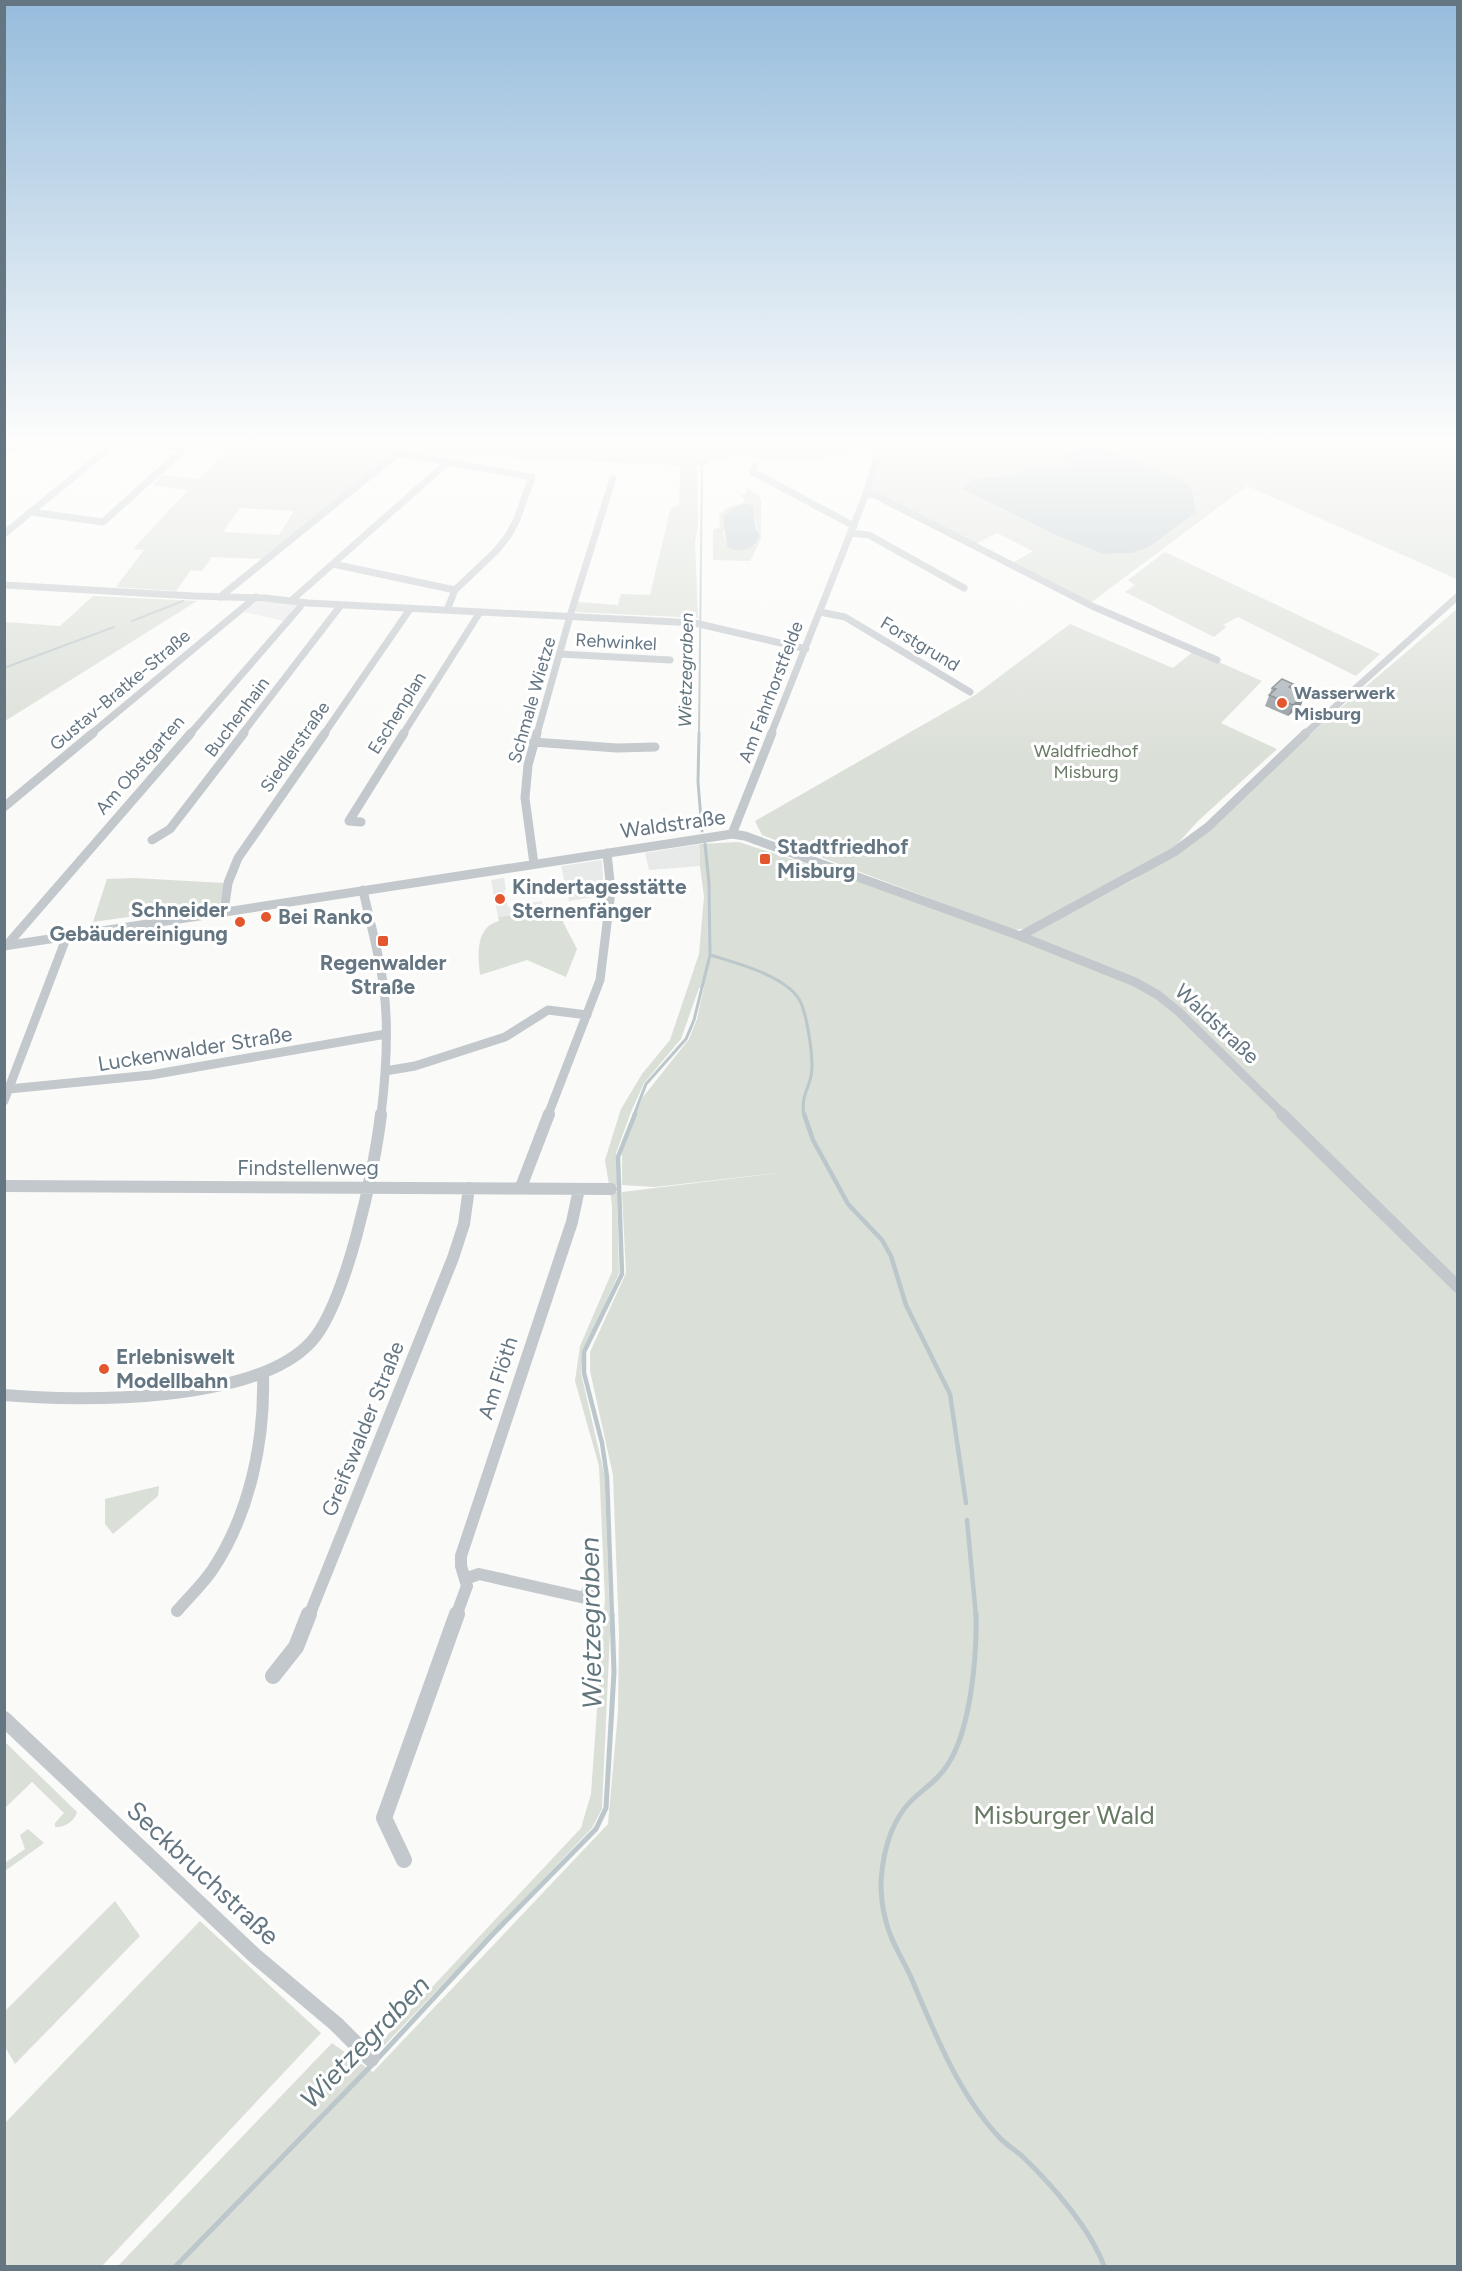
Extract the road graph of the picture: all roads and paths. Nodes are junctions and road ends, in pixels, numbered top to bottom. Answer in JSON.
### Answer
{"nodes":[{"id":1,"x":279,"y":549,"type":"edge"},
{"id":2,"x":350,"y":549,"type":"edge"},
{"id":3,"x":498,"y":549,"type":"edge"},
{"id":4,"x":592,"y":549,"type":"edge"},
{"id":5,"x":845,"y":549,"type":"edge"},
{"id":6,"x":894,"y":549,"type":"edge"},
{"id":7,"x":981,"y":549,"type":"edge"},
{"id":8,"x":333,"y":564,"type":"junction"},
{"id":9,"x":4,"y":585,"type":"edge"},
{"id":10,"x":964,"y":588,"type":"dead end"},
{"id":11,"x":454,"y":590,"type":"junction"},
{"id":12,"x":1458,"y":596,"type":"edge"},
{"id":13,"x":220,"y":597,"type":"junction"},
{"id":14,"x":256,"y":597,"type":"junction"},
{"id":15,"x":293,"y":599,"type":"junction"},
{"id":16,"x":341,"y":605,"type":"junction"},
{"id":17,"x":300,"y":607,"type":"dead end"},
{"id":18,"x":410,"y":609,"type":"junction"},
{"id":19,"x":447,"y":610,"type":"junction"},
{"id":20,"x":480,"y":612,"type":"junction"},
{"id":21,"x":820,"y":612,"type":"junction"},
{"id":22,"x":570,"y":616,"type":"junction"},
{"id":23,"x":806,"y":649,"type":"junction"},
{"id":24,"x":560,"y":654,"type":"junction"},
{"id":25,"x":670,"y":660,"type":"dead end"},
{"id":26,"x":1217,"y":660,"type":"dead end"},
{"id":27,"x":970,"y":692,"type":"dead end"},
{"id":28,"x":533,"y":742,"type":"junction"},
{"id":29,"x":655,"y":747,"type":"dead end"},
{"id":30,"x":4,"y":807,"type":"edge"},
{"id":31,"x":361,"y":822,"type":"dead end"},
{"id":32,"x":732,"y":834,"type":"junction"},
{"id":33,"x":152,"y":840,"type":"dead end"},
{"id":34,"x":607,"y":853,"type":"junction"},
{"id":35,"x":534,"y":864,"type":"junction"},
{"id":36,"x":363,"y":890,"type":"junction"},
{"id":37,"x":224,"y":911,"type":"junction"},
{"id":38,"x":67,"y":936,"type":"junction"},
{"id":39,"x":1020,"y":936,"type":"junction"},
{"id":40,"x":6,"y":945,"type":"edge"},
{"id":41,"x":587,"y":1015,"type":"junction"},
{"id":42,"x":386,"y":1034,"type":"junction"},
{"id":43,"x":385,"y":1071,"type":"junction"},
{"id":44,"x":9,"y":1089,"type":"junction"},
{"id":45,"x":4,"y":1101,"type":"edge"},
{"id":46,"x":4,"y":1186,"type":"edge"},
{"id":47,"x":521,"y":1187,"type":"junction"},
{"id":48,"x":369,"y":1188,"type":"junction"},
{"id":49,"x":469,"y":1188,"type":"junction"},
{"id":50,"x":579,"y":1189,"type":"junction"},
{"id":51,"x":611,"y":1189,"type":"dead end"},
{"id":52,"x":1458,"y":1287,"type":"edge"},
{"id":53,"x":263,"y":1374,"type":"junction"},
{"id":54,"x":4,"y":1395,"type":"edge"},
{"id":55,"x":465,"y":1579,"type":"junction"},
{"id":56,"x":588,"y":1590,"type":"dead end"},
{"id":57,"x":177,"y":1611,"type":"dead end"},
{"id":58,"x":273,"y":1676,"type":"dead end"},
{"id":59,"x":4,"y":1719,"type":"edge"},
{"id":60,"x":404,"y":1860,"type":"dead end"},
{"id":61,"x":371,"y":2059,"type":"dead end"}],
"edges":[{"from":1,"to":13,"type":"street"},
{"from":2,"to":8,"type":"street"},
{"from":3,"to":11,"type":"street"},
{"from":4,"to":22,"type":"street","name":"Schmale Wietze"},
{"from":5,"to":21,"type":"street","name":"Am Fahrhorstfelde"},
{"from":6,"to":10,"type":"street"},
{"from":7,"to":26,"type":"street"},
{"from":8,"to":11,"type":"street"},
{"from":8,"to":15,"type":"street"},
{"from":9,"to":13,"type":"street"},
{"from":11,"to":19,"type":"street"},
{"from":12,"to":39,"type":"street"},
{"from":13,"to":14,"type":"street"},
{"from":14,"to":15,"type":"street"},
{"from":14,"to":30,"type":"street","name":"Gustav-Bratke-Straße"},
{"from":15,"to":16,"type":"street"},
{"from":16,"to":18,"type":"street"},
{"from":16,"to":33,"type":"street","name":"Buchenhain"},
{"from":17,"to":40,"type":"street","name":"Am Obstgarten"},
{"from":18,"to":19,"type":"street"},
{"from":18,"to":37,"type":"street","name":"Siedlerstraße"},
{"from":19,"to":20,"type":"street"},
{"from":20,"to":22,"type":"street"},
{"from":20,"to":31,"type":"street","name":"Eschenplan"},
{"from":21,"to":23,"type":"street","name":"Am Fahrhorstfelde"},
{"from":21,"to":27,"type":"street","name":"Forstgrund"},
{"from":22,"to":23,"type":"street"},
{"from":22,"to":24,"type":"street","name":"Schmale Wietze"},
{"from":23,"to":32,"type":"street","name":"Am Fahrhorstfelde"},
{"from":24,"to":25,"type":"street","name":"Rehwinkel"},
{"from":24,"to":28,"type":"street","name":"Schmale Wietze"},
{"from":28,"to":29,"type":"street"},
{"from":28,"to":35,"type":"street","name":"Schmale Wietze"},
{"from":32,"to":34,"type":"street","name":"Waldstraße"},
{"from":32,"to":39,"type":"street","name":"Waldstraße"},
{"from":34,"to":35,"type":"street","name":"Waldstraße"},
{"from":34,"to":41,"type":"street"},
{"from":35,"to":36,"type":"street","name":"Waldstraße"},
{"from":36,"to":37,"type":"street","name":"Waldstraße"},
{"from":36,"to":42,"type":"street"},
{"from":37,"to":38,"type":"street","name":"Waldstraße"},
{"from":38,"to":40,"type":"street","name":"Waldstraße"},
{"from":38,"to":44,"type":"street"},
{"from":39,"to":52,"type":"street","name":"Waldstraße"},
{"from":41,"to":43,"type":"street"},
{"from":41,"to":47,"type":"street"},
{"from":42,"to":43,"type":"street"},
{"from":42,"to":44,"type":"street","name":"Luckenwalder Straße"},
{"from":43,"to":48,"type":"street"},
{"from":44,"to":45,"type":"street"},
{"from":46,"to":48,"type":"street","name":"Findstellenweg"},
{"from":47,"to":49,"type":"street","name":"Findstellenweg"},
{"from":47,"to":50,"type":"street","name":"Findstellenweg"},
{"from":48,"to":49,"type":"street","name":"Findstellenweg"},
{"from":48,"to":53,"type":"street"},
{"from":49,"to":58,"type":"street","name":"Greifswalder Straße"},
{"from":50,"to":51,"type":"street","name":"Findstellenweg"},
{"from":50,"to":55,"type":"street","name":"Am Flöth"},
{"from":53,"to":54,"type":"street"},
{"from":53,"to":57,"type":"street"},
{"from":55,"to":56,"type":"street"},
{"from":55,"to":60,"type":"street","name":"Am Flöth"},
{"from":59,"to":61,"type":"street","name":"Seckbruchstraße"}]}
